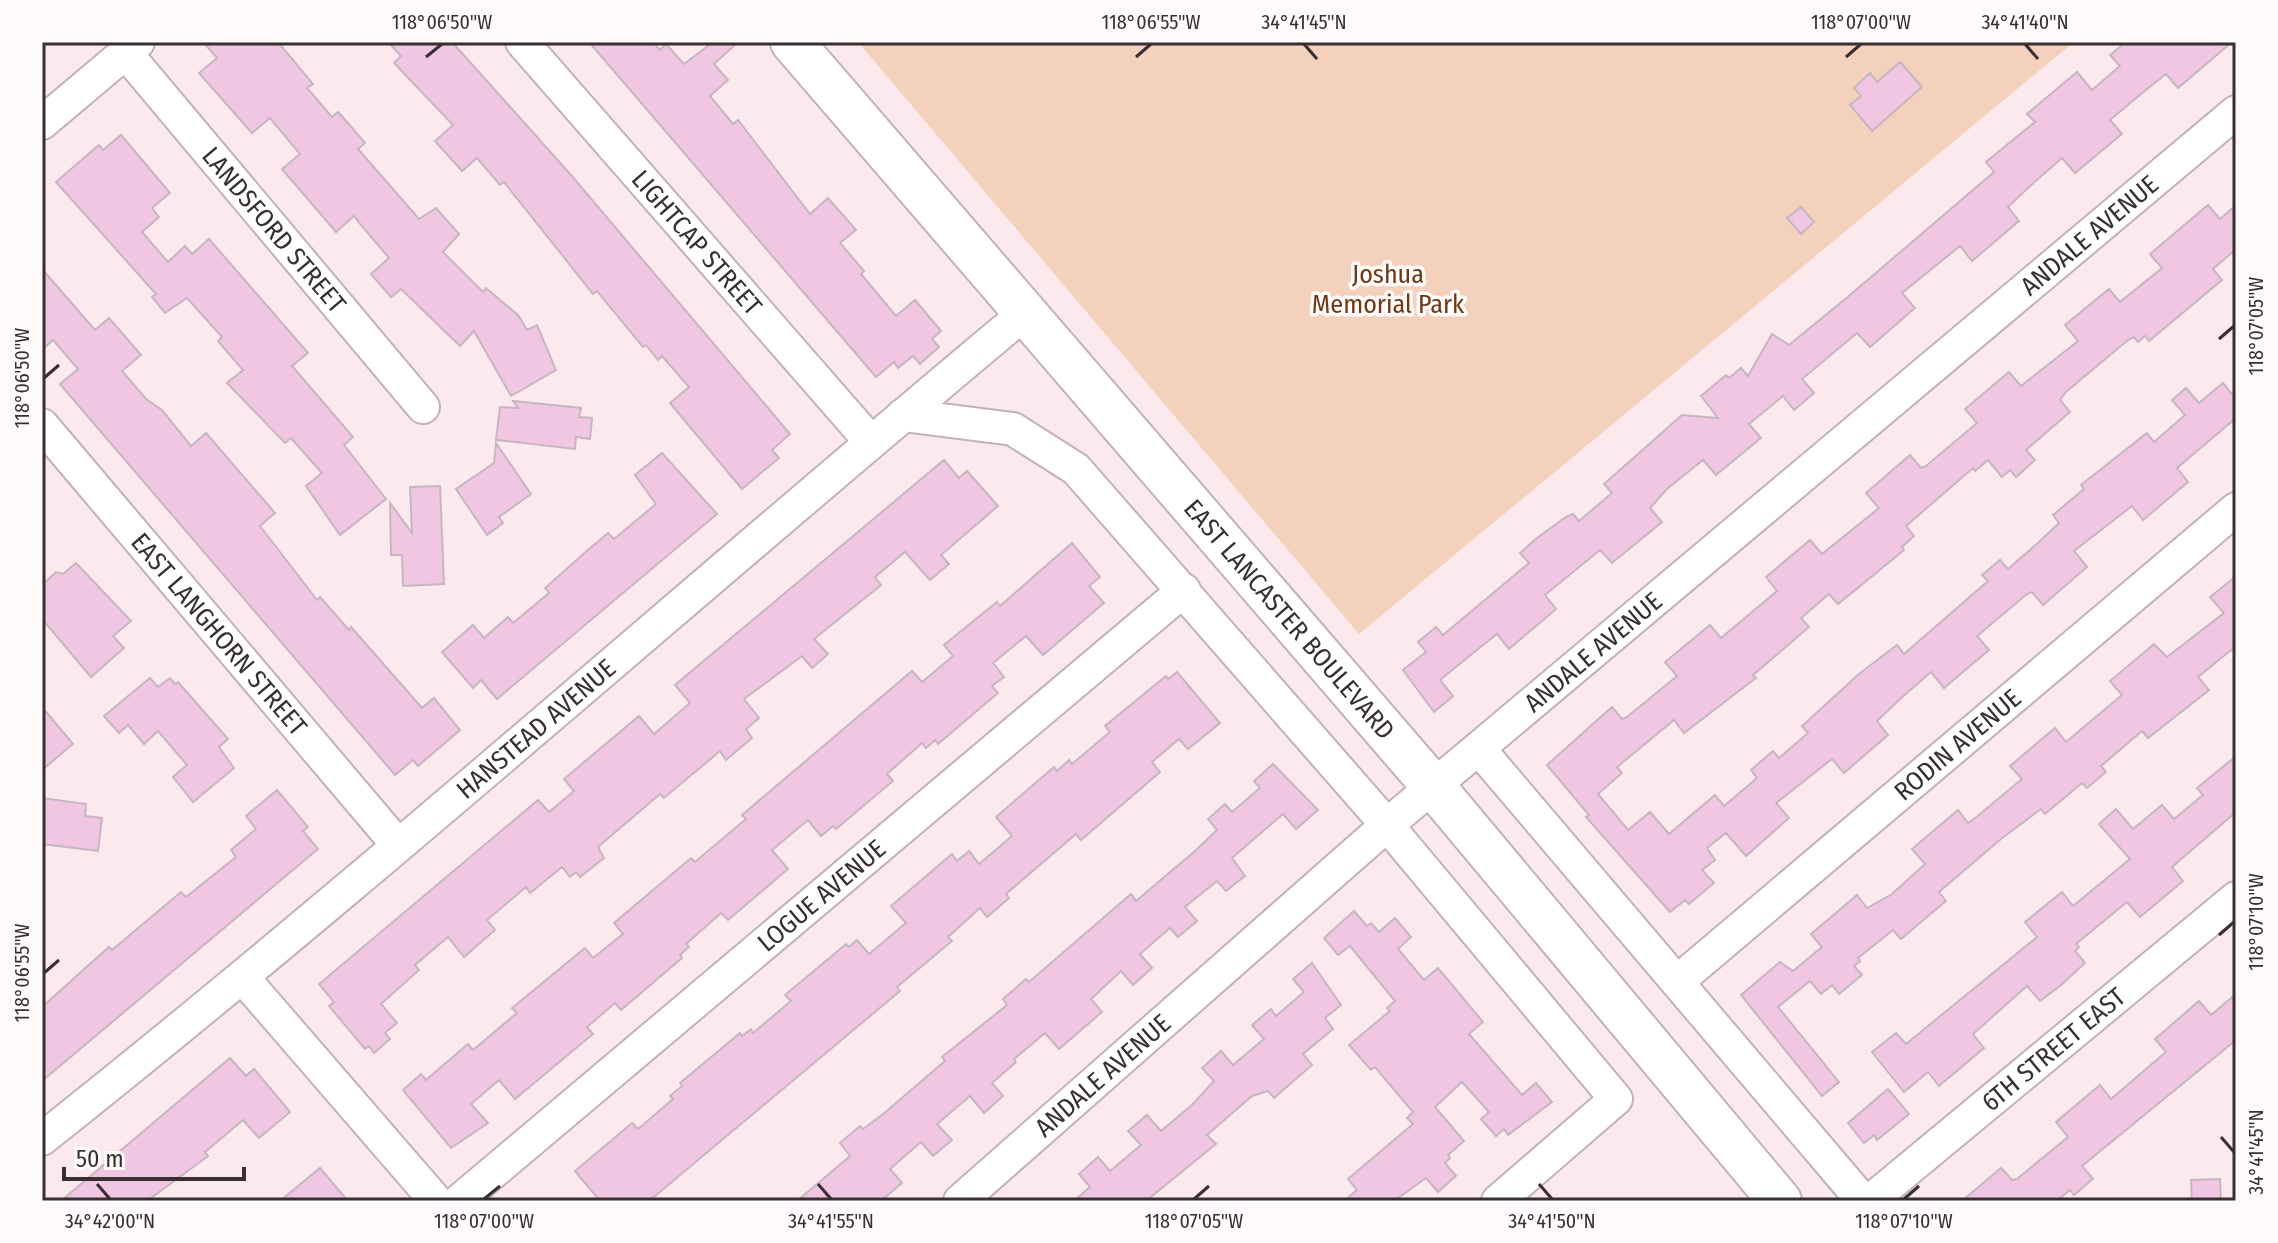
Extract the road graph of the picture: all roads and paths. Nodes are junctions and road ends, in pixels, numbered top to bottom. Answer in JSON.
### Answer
{"nodes":[{"id":1,"x":522,"y":42,"type":"edge"},
{"id":2,"x":792,"y":42,"type":"edge"},
{"id":3,"x":131,"y":47,"type":"edge"},
{"id":4,"x":2236,"y":112,"type":"edge"},
{"id":5,"x":42,"y":123,"type":"edge"},
{"id":6,"x":1025,"y":313,"type":"junction"},
{"id":7,"x":423,"y":407,"type":"dead end"},
{"id":8,"x":903,"y":415,"type":"junction"},
{"id":9,"x":42,"y":425,"type":"edge"},
{"id":10,"x":871,"y":442,"type":"junction"},
{"id":11,"x":2236,"y":509,"type":"edge"},
{"id":12,"x":1184,"y":590,"type":"junction"},
{"id":13,"x":1479,"y":749,"type":"junction"},
{"id":14,"x":1433,"y":786,"type":"junction"},
{"id":15,"x":1387,"y":825,"type":"junction"},
{"id":16,"x":397,"y":844,"type":"junction"},
{"id":17,"x":2236,"y":898,"type":"edge"},
{"id":18,"x":244,"y":979,"type":"junction"},
{"id":19,"x":1678,"y":981,"type":"junction"},
{"id":20,"x":42,"y":1139,"type":"edge"},
{"id":21,"x":436,"y":1201,"type":"edge"},
{"id":22,"x":459,"y":1201,"type":"edge"},
{"id":23,"x":960,"y":1201,"type":"edge"},
{"id":24,"x":1498,"y":1201,"type":"edge"},
{"id":25,"x":1780,"y":1201,"type":"edge"},
{"id":26,"x":1863,"y":1201,"type":"edge"},
{"id":27,"x":1870,"y":1201,"type":"edge"}],
"edges":[{"from":1,"to":10,"type":"street","name":"LIGHTCAP STREET"},
{"from":2,"to":6,"type":"main road","name":"EAST LANCASTER BOULEVARD"},
{"from":3,"to":5,"type":"street"},
{"from":3,"to":7,"type":"street","name":"LANDSFORD STREET"},
{"from":4,"to":13,"type":"street","name":"ANDALE AVENUE"},
{"from":6,"to":8,"type":"street","name":"HANSTEAD AVENUE"},
{"from":6,"to":14,"type":"main road","name":"EAST LANCASTER BOULEVARD"},
{"from":8,"to":10,"type":"street","name":"HANSTEAD AVENUE"},
{"from":8,"to":12,"type":"street"},
{"from":9,"to":16,"type":"street","name":"EAST LANGHORN STREET"},
{"from":10,"to":16,"type":"street","name":"HANSTEAD AVENUE"},
{"from":11,"to":19,"type":"street","name":"RODIN AVENUE"},
{"from":12,"to":15,"type":"street"},
{"from":12,"to":22,"type":"street","name":"LOGUE AVENUE"},
{"from":13,"to":14,"type":"street","name":"ANDALE AVENUE"},
{"from":13,"to":19,"type":"street"},
{"from":14,"to":15,"type":"street","name":"ANDALE AVENUE"},
{"from":14,"to":25,"type":"main road","name":"EAST LANCASTER BOULEVARD"},
{"from":15,"to":23,"type":"street","name":"ANDALE AVENUE"},
{"from":15,"to":24,"type":"street"},
{"from":16,"to":18,"type":"street","name":"HANSTEAD AVENUE"},
{"from":17,"to":27,"type":"street","name":"6TH STREET EAST"},
{"from":18,"to":20,"type":"street","name":"HANSTEAD AVENUE"},
{"from":18,"to":21,"type":"street"},
{"from":19,"to":26,"type":"street"}]}
